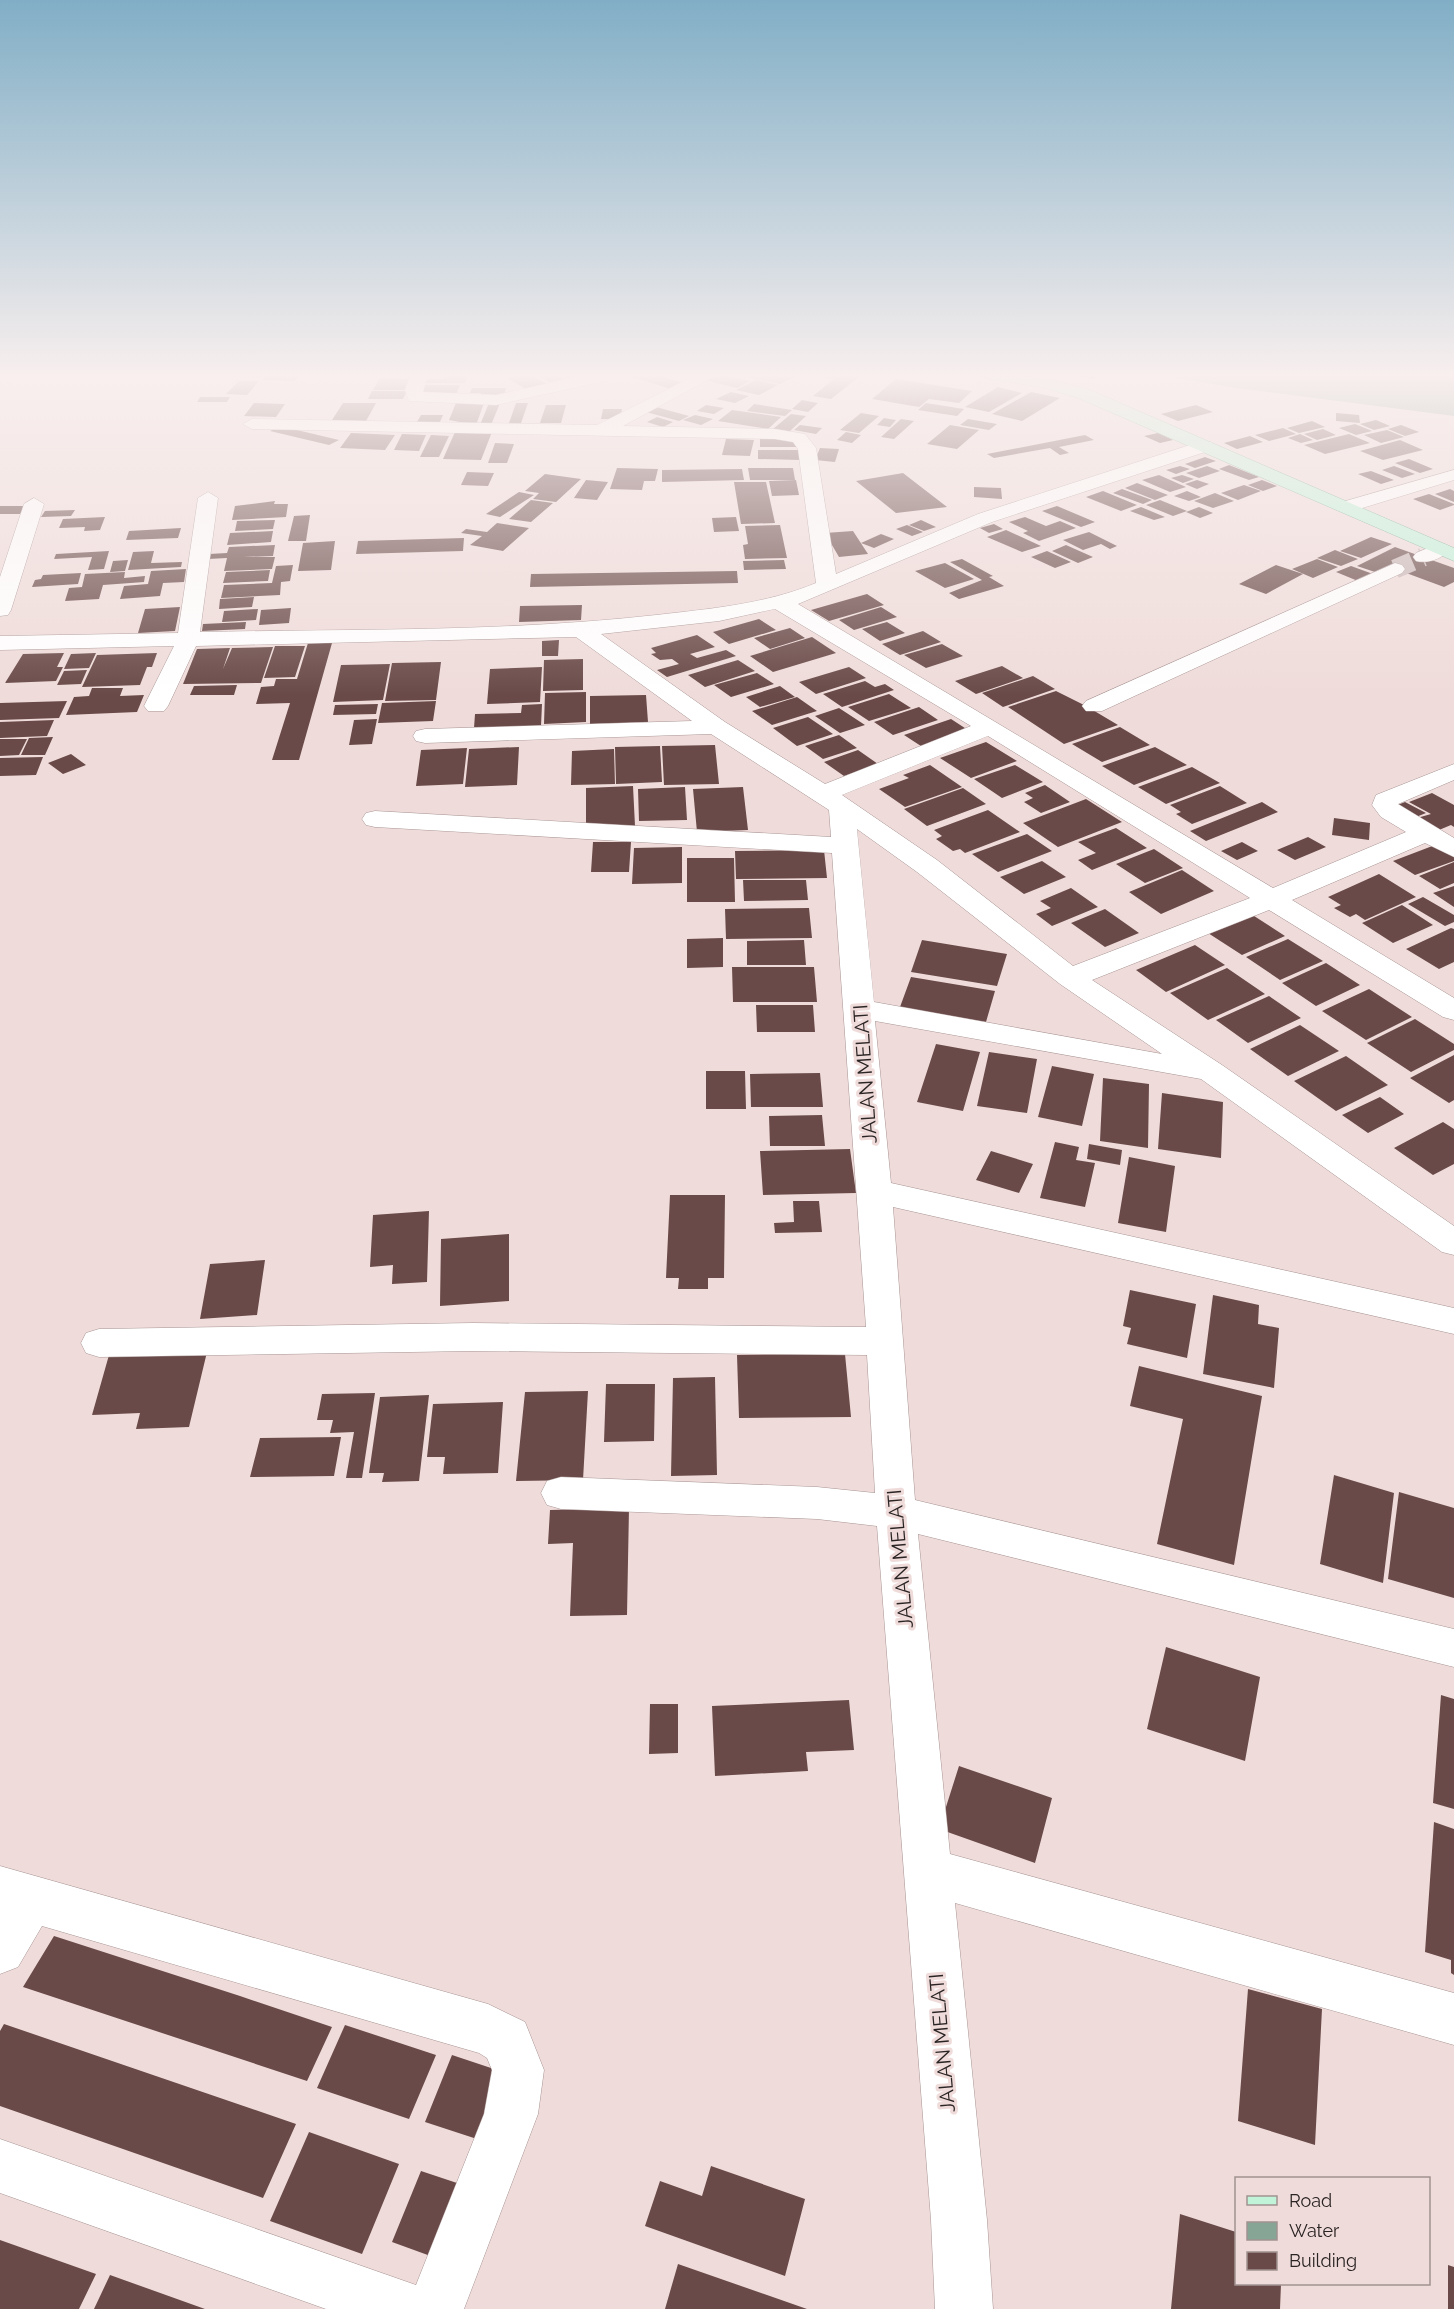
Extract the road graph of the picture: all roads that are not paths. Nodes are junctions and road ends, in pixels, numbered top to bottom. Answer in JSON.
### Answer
{"nodes":[{"id":1,"x":812,"y":480,"type":"edge"},
{"id":2,"x":1102,"y":480,"type":"edge"},
{"id":3,"x":1283,"y":480,"type":"edge"},
{"id":4,"x":1436,"y":480,"type":"edge"},
{"id":5,"x":208,"y":498,"type":"dead end"},
{"id":6,"x":34,"y":504,"type":"dead end"},
{"id":7,"x":1346,"y":507,"type":"junction"},
{"id":8,"x":22,"y":541,"type":"junction"},
{"id":9,"x":0,"y":542,"type":"edge"},
{"id":10,"x":1444,"y":553,"type":"edge"},
{"id":11,"x":1395,"y":569,"type":"tunnel mouth"},
{"id":12,"x":827,"y":586,"type":"junction"},
{"id":13,"x":781,"y":603,"type":"junction"},
{"id":14,"x":0,"y":610,"type":"edge"},
{"id":15,"x":582,"y":631,"type":"junction"},
{"id":16,"x":188,"y":640,"type":"junction"},
{"id":17,"x":0,"y":643,"type":"edge"},
{"id":18,"x":156,"y":706,"type":"dead end"},
{"id":19,"x":1094,"y":706,"type":"dead end"},
{"id":20,"x":716,"y":727,"type":"junction"},
{"id":21,"x":990,"y":727,"type":"junction"},
{"id":22,"x":425,"y":736,"type":"dead end"},
{"id":23,"x":1454,"y":771,"type":"edge"},
{"id":24,"x":836,"y":816,"type":"junction"},
{"id":25,"x":375,"y":819,"type":"dead end"},
{"id":26,"x":1426,"y":833,"type":"junction"},
{"id":27,"x":1454,"y":849,"type":"edge"},
{"id":28,"x":1271,"y":899,"type":"junction"},
{"id":29,"x":1070,"y":978,"type":"junction"},
{"id":30,"x":861,"y":1010,"type":"junction"},
{"id":31,"x":1454,"y":1011,"type":"edge"},
{"id":32,"x":1211,"y":1072,"type":"junction"},
{"id":33,"x":875,"y":1191,"type":"junction"},
{"id":34,"x":1454,"y":1244,"type":"edge"},
{"id":35,"x":1454,"y":1321,"type":"edge"},
{"id":36,"x":884,"y":1341,"type":"junction"},
{"id":37,"x":99,"y":1343,"type":"dead end"},
{"id":38,"x":561,"y":1493,"type":"dead end"},
{"id":39,"x":896,"y":1512,"type":"junction"},
{"id":40,"x":1454,"y":1648,"type":"edge"},
{"id":41,"x":926,"y":1871,"type":"junction"},
{"id":42,"x":15,"y":1894,"type":"edge"},
{"id":43,"x":0,"y":1948,"type":"edge"},
{"id":44,"x":1454,"y":2019,"type":"edge"},
{"id":45,"x":0,"y":2166,"type":"edge"},
{"id":46,"x":406,"y":2309,"type":"edge"},
{"id":47,"x":435,"y":2309,"type":"edge"},
{"id":48,"x":964,"y":2309,"type":"edge"}],
"edges":[{"from":1,"to":12,"type":"street"},
{"from":2,"to":12,"type":"street"},
{"from":3,"to":7,"type":"main road"},
{"from":4,"to":7,"type":"street"},
{"from":5,"to":16,"type":"street"},
{"from":6,"to":8,"type":"street"},
{"from":7,"to":10,"type":"main road"},
{"from":8,"to":9,"type":"street"},
{"from":8,"to":14,"type":"street"},
{"from":11,"to":19,"type":"street"},
{"from":12,"to":13,"type":"street"},
{"from":13,"to":15,"type":"street"},
{"from":13,"to":21,"type":"street"},
{"from":15,"to":16,"type":"street"},
{"from":15,"to":20,"type":"street"},
{"from":16,"to":17,"type":"street"},
{"from":16,"to":18,"type":"street"},
{"from":20,"to":22,"type":"street"},
{"from":20,"to":24,"type":"street"},
{"from":21,"to":24,"type":"street"},
{"from":21,"to":28,"type":"street"},
{"from":23,"to":26,"type":"street"},
{"from":24,"to":25,"type":"street"},
{"from":24,"to":29,"type":"street"},
{"from":24,"to":30,"type":"street","name":"JALAN MELATI"},
{"from":26,"to":27,"type":"street"},
{"from":26,"to":28,"type":"street"},
{"from":28,"to":29,"type":"street"},
{"from":28,"to":31,"type":"street"},
{"from":29,"to":32,"type":"street"},
{"from":30,"to":32,"type":"street"},
{"from":30,"to":33,"type":"street","name":"JALAN MELATI"},
{"from":32,"to":34,"type":"street"},
{"from":33,"to":35,"type":"street"},
{"from":33,"to":36,"type":"street","name":"JALAN MELATI"},
{"from":36,"to":37,"type":"street"},
{"from":36,"to":39,"type":"street","name":"JALAN MELATI"},
{"from":38,"to":39,"type":"street"},
{"from":39,"to":40,"type":"street"},
{"from":39,"to":41,"type":"street","name":"JALAN MELATI"},
{"from":41,"to":44,"type":"street"},
{"from":41,"to":48,"type":"street","name":"JALAN MELATI"},
{"from":42,"to":43,"type":"street"},
{"from":42,"to":47,"type":"street"},
{"from":45,"to":46,"type":"street"}]}
